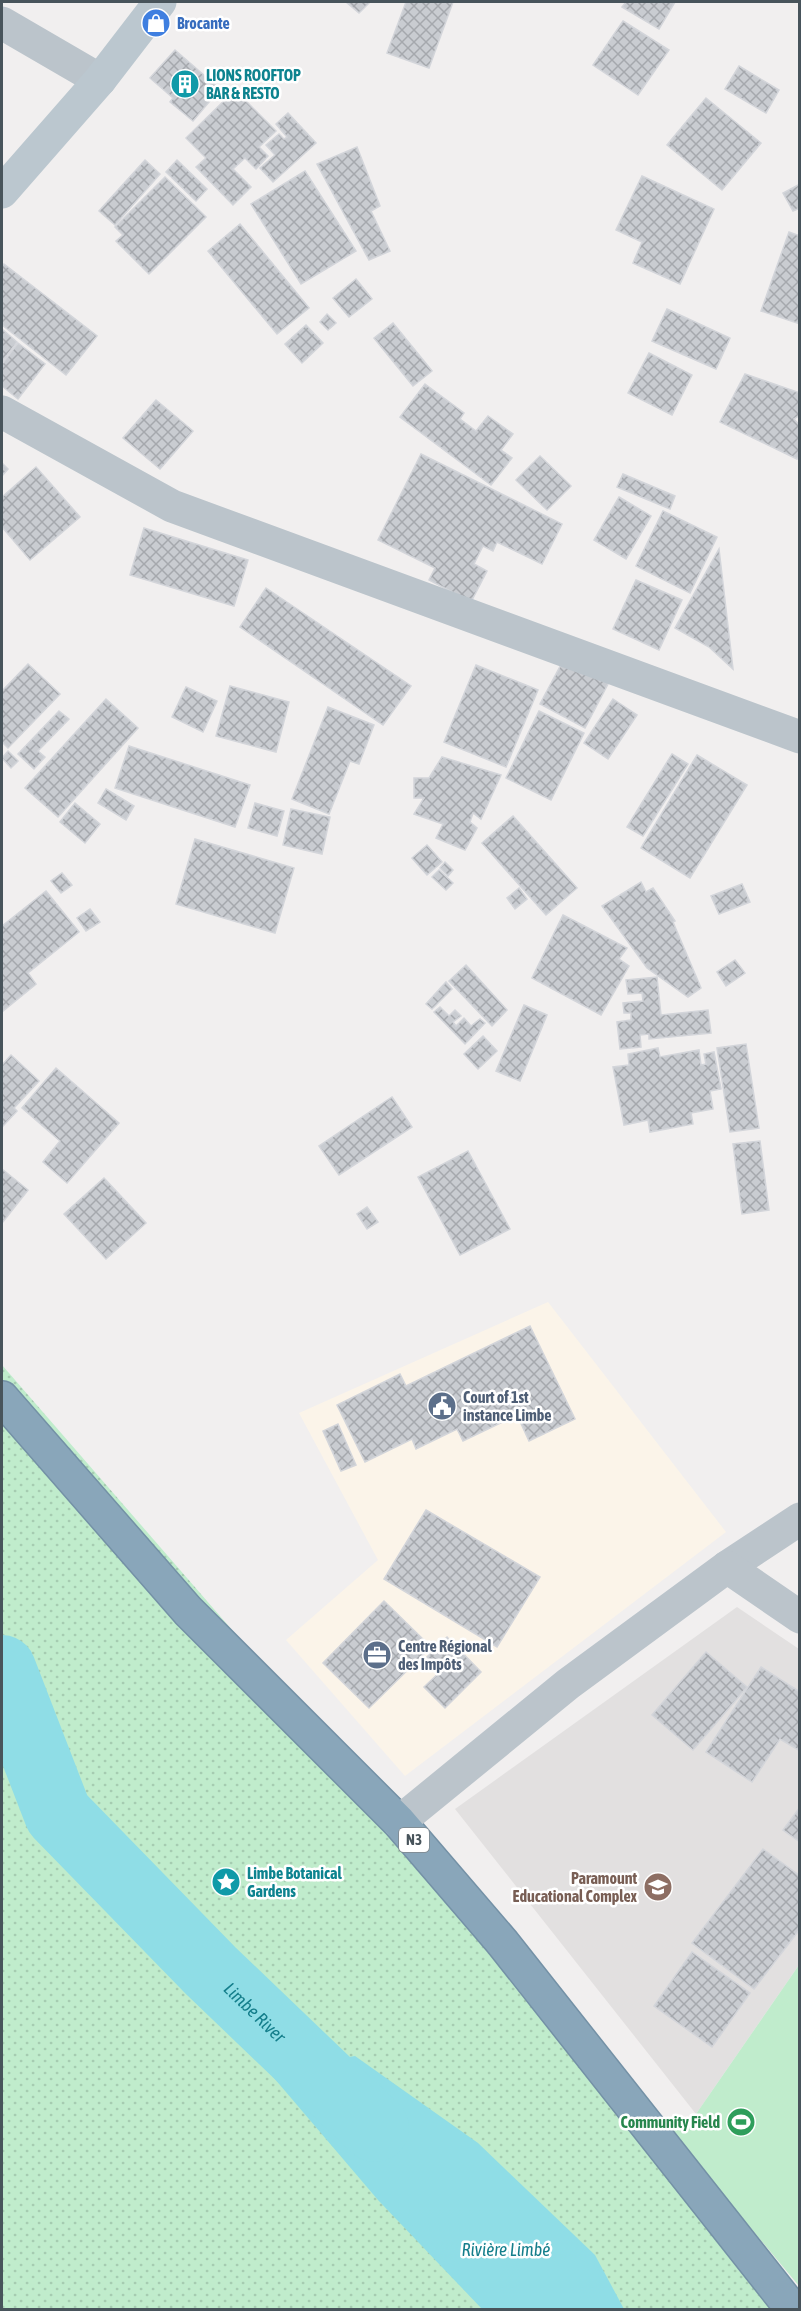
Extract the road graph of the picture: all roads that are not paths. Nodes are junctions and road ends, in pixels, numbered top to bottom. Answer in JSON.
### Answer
{"nodes":[{"id":1,"x":160,"y":2,"type":"edge"},
{"id":2,"x":2,"y":23,"type":"edge"},
{"id":3,"x":100,"y":80,"type":"junction"},
{"id":4,"x":2,"y":192,"type":"edge"},
{"id":5,"x":2,"y":412,"type":"edge"},
{"id":6,"x":800,"y":737,"type":"edge"},
{"id":7,"x":2,"y":1398,"type":"edge"},
{"id":8,"x":800,"y":1520,"type":"edge"},
{"id":9,"x":727,"y":1567,"type":"junction"},
{"id":10,"x":800,"y":1617,"type":"edge"},
{"id":11,"x":399,"y":1822,"type":"junction"},
{"id":12,"x":793,"y":2310,"type":"edge"}],
"edges":[{"from":1,"to":3,"type":"street"},
{"from":2,"to":3,"type":"street"},
{"from":3,"to":4,"type":"street"},
{"from":5,"to":6,"type":"street"},
{"from":7,"to":11,"type":"highway","number":"N3"},
{"from":8,"to":9,"type":"street"},
{"from":9,"to":10,"type":"street"},
{"from":9,"to":11,"type":"street"},
{"from":11,"to":12,"type":"highway","number":"N3"}]}
